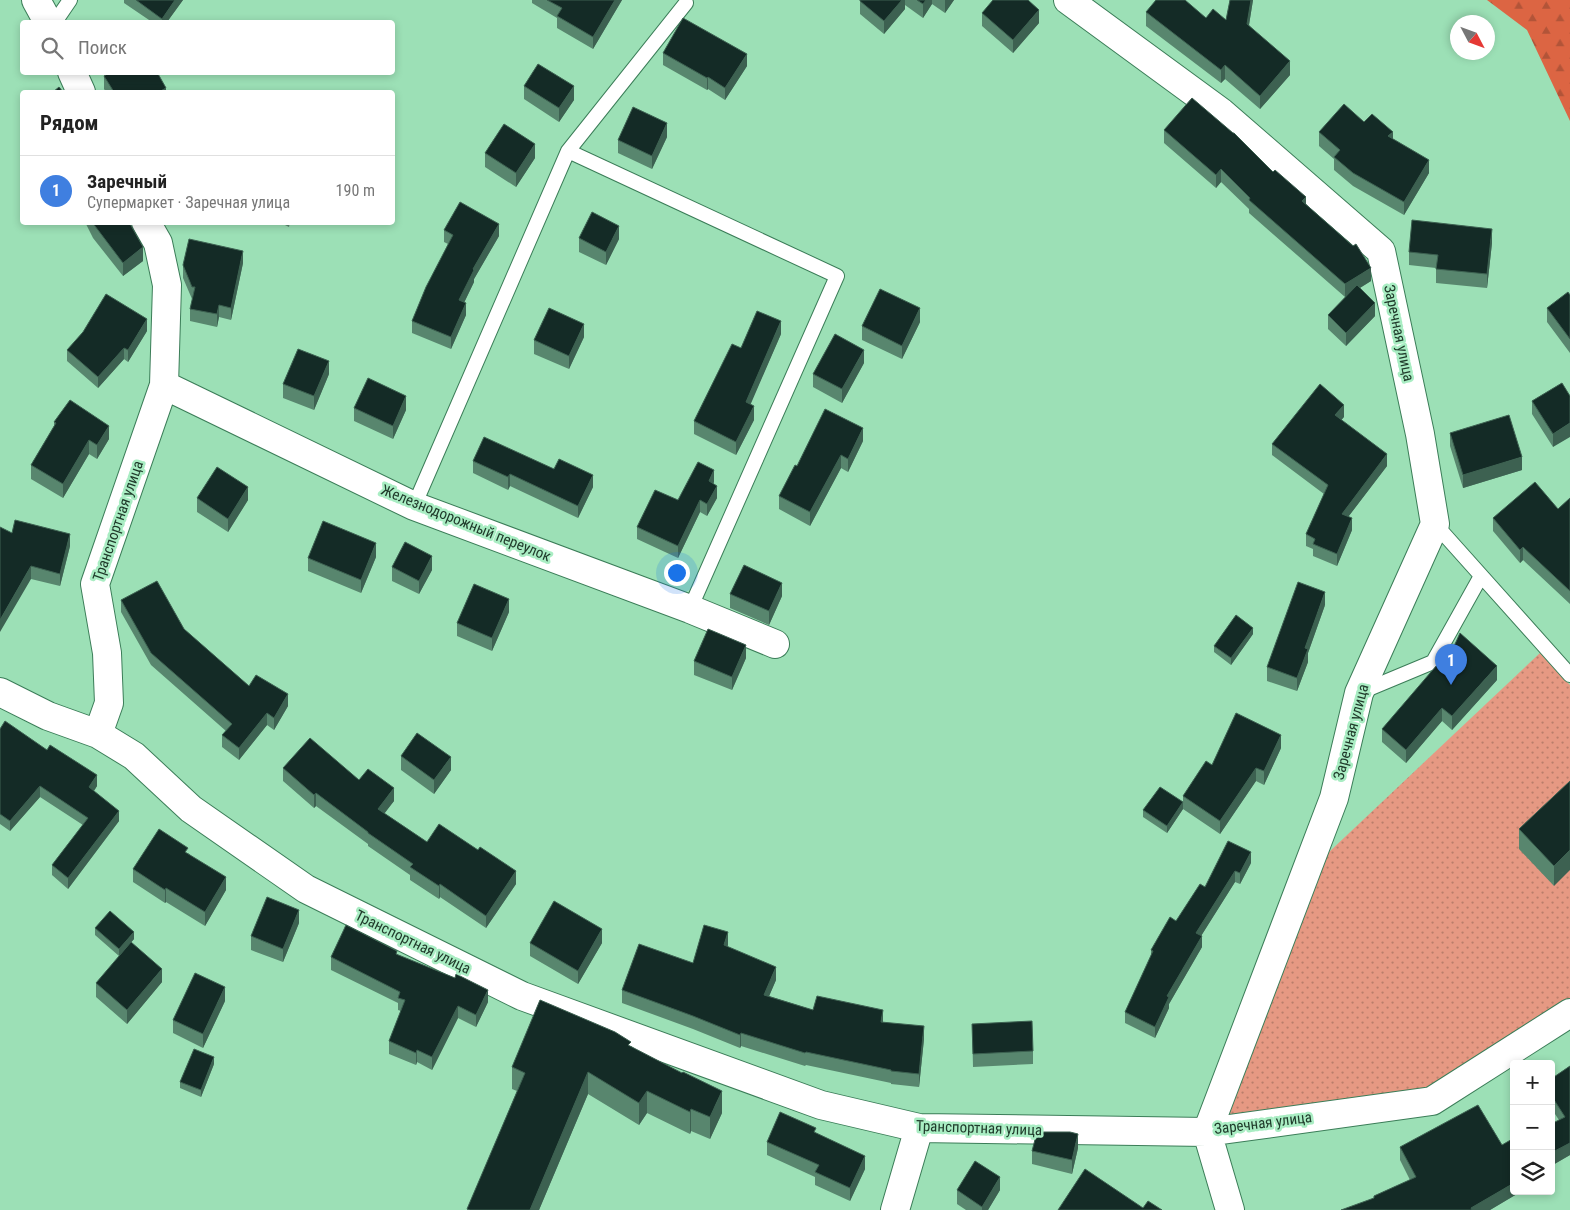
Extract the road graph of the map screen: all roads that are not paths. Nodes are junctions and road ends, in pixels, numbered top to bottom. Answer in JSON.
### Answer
{"nodes":[{"id":1,"x":36,"y":0,"type":"edge"},
{"id":2,"x":70,"y":0,"type":"edge"},
{"id":3,"x":1068,"y":0,"type":"edge"},
{"id":4,"x":686,"y":4,"type":"dead end"},
{"id":5,"x":47,"y":20,"type":"edge"},
{"id":6,"x":56,"y":20,"type":"edge"},
{"id":7,"x":73,"y":75,"type":"edge"},
{"id":8,"x":80,"y":90,"type":"edge"},
{"id":9,"x":568,"y":151,"type":"junction"},
{"id":10,"x":148,"y":225,"type":"edge"},
{"id":11,"x":164,"y":386,"type":"junction"},
{"id":12,"x":414,"y":506,"type":"junction"},
{"id":13,"x":1435,"y":524,"type":"junction"},
{"id":14,"x":1481,"y":576,"type":"junction"},
{"id":15,"x":690,"y":608,"type":"junction"},
{"id":16,"x":775,"y":644,"type":"dead end"},
{"id":17,"x":1570,"y":675,"type":"edge"},
{"id":18,"x":0,"y":692,"type":"edge"},
{"id":19,"x":1359,"y":693,"type":"junction"},
{"id":20,"x":98,"y":734,"type":"junction"},
{"id":21,"x":1570,"y":1013,"type":"edge"},
{"id":22,"x":919,"y":1128,"type":"junction"},
{"id":23,"x":1207,"y":1132,"type":"junction"},
{"id":24,"x":895,"y":1210,"type":"edge"},
{"id":25,"x":1230,"y":1210,"type":"edge"}],
"edges":[{"from":1,"to":5,"type":"street"},
{"from":2,"to":6,"type":"lane"},
{"from":3,"to":13,"type":"street","name":"Заречная улица"},
{"from":4,"to":9,"type":"lane"},
{"from":7,"to":8,"type":"street"},
{"from":9,"to":12,"type":"lane"},
{"from":9,"to":15,"type":"lane"},
{"from":10,"to":11,"type":"street","name":"Транспортная улица"},
{"from":11,"to":12,"type":"street","name":"Железнодорожный переулок"},
{"from":11,"to":20,"type":"street","name":"Транспортная улица"},
{"from":12,"to":15,"type":"street","name":"Железнодорожный переулок"},
{"from":13,"to":14,"type":"lane"},
{"from":13,"to":19,"type":"street","name":"Заречная улица"},
{"from":14,"to":17,"type":"lane"},
{"from":14,"to":19,"type":"lane"},
{"from":15,"to":16,"type":"street","name":"Железнодорожный переулок"},
{"from":18,"to":20,"type":"street"},
{"from":19,"to":23,"type":"street","name":"Заречная улица"},
{"from":20,"to":22,"type":"street","name":"Транспортная улица"},
{"from":21,"to":23,"type":"street","name":"Заречная улица"},
{"from":22,"to":23,"type":"street","name":"Транспортная улица"},
{"from":22,"to":24,"type":"street"},
{"from":23,"to":25,"type":"street"}]}
